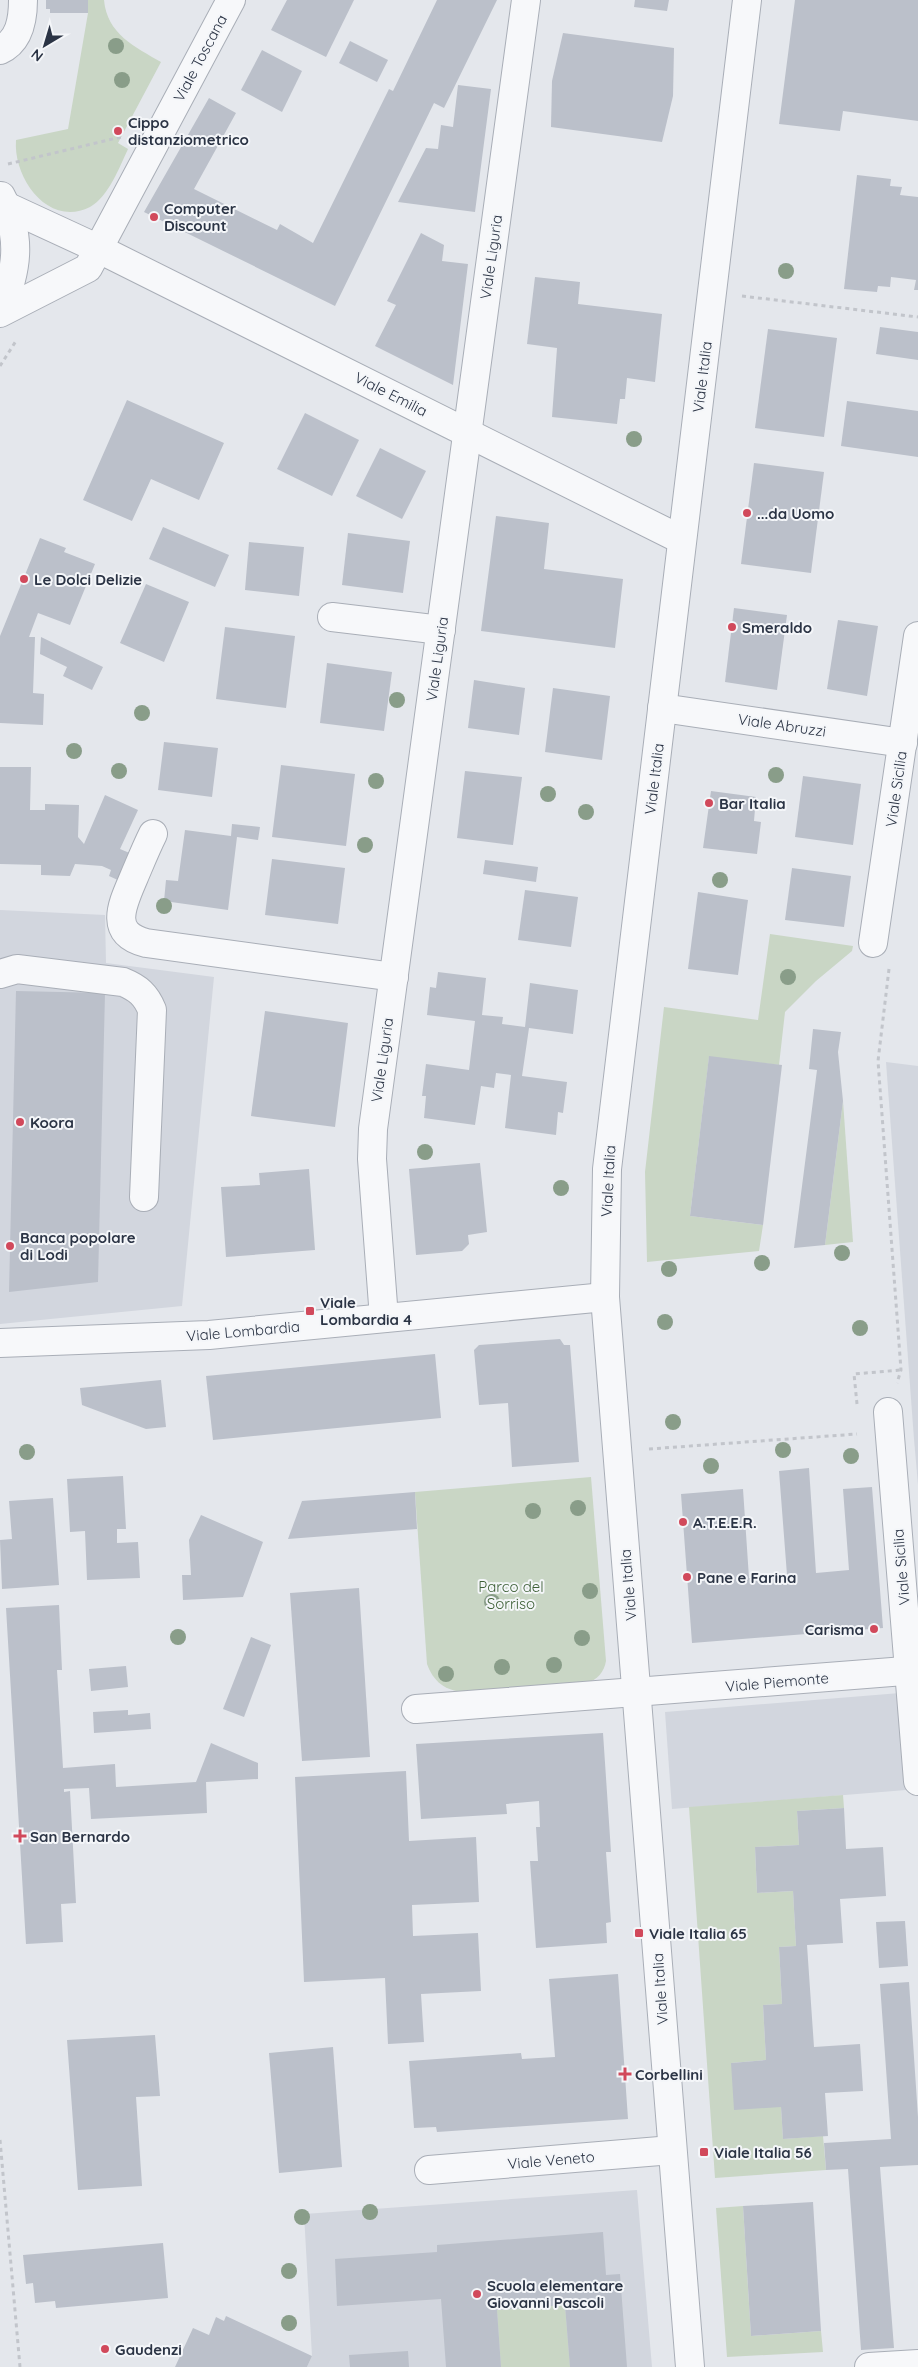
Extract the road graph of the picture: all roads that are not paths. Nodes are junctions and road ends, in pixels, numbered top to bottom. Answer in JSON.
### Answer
{"nodes":[{"id":1,"x":23,"y":0,"type":"edge"},
{"id":2,"x":231,"y":0,"type":"edge"},
{"id":3,"x":526,"y":0,"type":"edge"},
{"id":4,"x":747,"y":0,"type":"edge"},
{"id":5,"x":0,"y":50,"type":"edge"},
{"id":6,"x":2,"y":200,"type":"edge"},
{"id":7,"x":99,"y":249,"type":"junction"},
{"id":8,"x":0,"y":312,"type":"edge"},
{"id":9,"x":467,"y":432,"type":"junction"},
{"id":10,"x":682,"y":540,"type":"junction"},
{"id":11,"x":332,"y":617,"type":"dead end"},
{"id":12,"x":441,"y":630,"type":"junction"},
{"id":13,"x":918,"y":636,"type":"edge"},
{"id":14,"x":662,"y":708,"type":"junction"},
{"id":15,"x":903,"y":743,"type":"junction"},
{"id":16,"x":153,"y":834,"type":"dead end"},
{"id":17,"x":873,"y":942,"type":"road end"},
{"id":18,"x":0,"y":974,"type":"edge"},
{"id":19,"x":394,"y":977,"type":"junction"},
{"id":20,"x":144,"y":1197,"type":"dead end"},
{"id":21,"x":606,"y":1297,"type":"junction"},
{"id":22,"x":384,"y":1318,"type":"junction"},
{"id":23,"x":0,"y":1343,"type":"edge"},
{"id":24,"x":888,"y":1412,"type":"road end"},
{"id":25,"x":914,"y":1671,"type":"edge"},
{"id":26,"x":636,"y":1694,"type":"junction"},
{"id":27,"x":416,"y":1709,"type":"dead end"},
{"id":28,"x":918,"y":1781,"type":"edge"},
{"id":29,"x":672,"y":2150,"type":"junction"},
{"id":30,"x":429,"y":2170,"type":"dead end"},
{"id":31,"x":918,"y":2364,"type":"edge"},
{"id":32,"x":690,"y":2367,"type":"edge"},
{"id":33,"x":869,"y":2367,"type":"edge"}],
"edges":[{"from":1,"to":5,"type":"street"},
{"from":2,"to":7,"type":"street","name":"Viale Toscana"},
{"from":3,"to":9,"type":"street","name":"Viale Liguria"},
{"from":4,"to":10,"type":"street","name":"Viale Italia"},
{"from":6,"to":7,"type":"street","name":"Viale Emilia"},
{"from":6,"to":8,"type":"street"},
{"from":7,"to":8,"type":"street"},
{"from":7,"to":9,"type":"street","name":"Viale Emilia"},
{"from":9,"to":10,"type":"street","name":"Viale Emilia"},
{"from":9,"to":12,"type":"street","name":"Viale Liguria"},
{"from":10,"to":14,"type":"street","name":"Viale Italia"},
{"from":11,"to":12,"type":"street"},
{"from":12,"to":19,"type":"street","name":"Viale Liguria"},
{"from":13,"to":15,"type":"street","name":"Viale Sicilia"},
{"from":14,"to":15,"type":"street","name":"Viale Abruzzi"},
{"from":14,"to":21,"type":"street","name":"Viale Italia"},
{"from":15,"to":17,"type":"street","name":"Viale Sicilia"},
{"from":16,"to":19,"type":"street"},
{"from":18,"to":20,"type":"street"},
{"from":19,"to":22,"type":"street","name":"Viale Liguria"},
{"from":21,"to":22,"type":"street","name":"Viale Lombardia"},
{"from":21,"to":26,"type":"street","name":"Viale Italia"},
{"from":22,"to":23,"type":"street","name":"Viale Lombardia"},
{"from":24,"to":25,"type":"street","name":"Viale Sicilia"},
{"from":25,"to":26,"type":"street","name":"Viale Piemonte"},
{"from":25,"to":28,"type":"street","name":"Viale Sicilia"},
{"from":26,"to":27,"type":"street","name":"Viale Piemonte"},
{"from":26,"to":29,"type":"street","name":"Viale Italia"},
{"from":29,"to":30,"type":"street","name":"Viale Veneto"},
{"from":29,"to":32,"type":"street","name":"Viale Italia"},
{"from":31,"to":33,"type":"street"}]}
